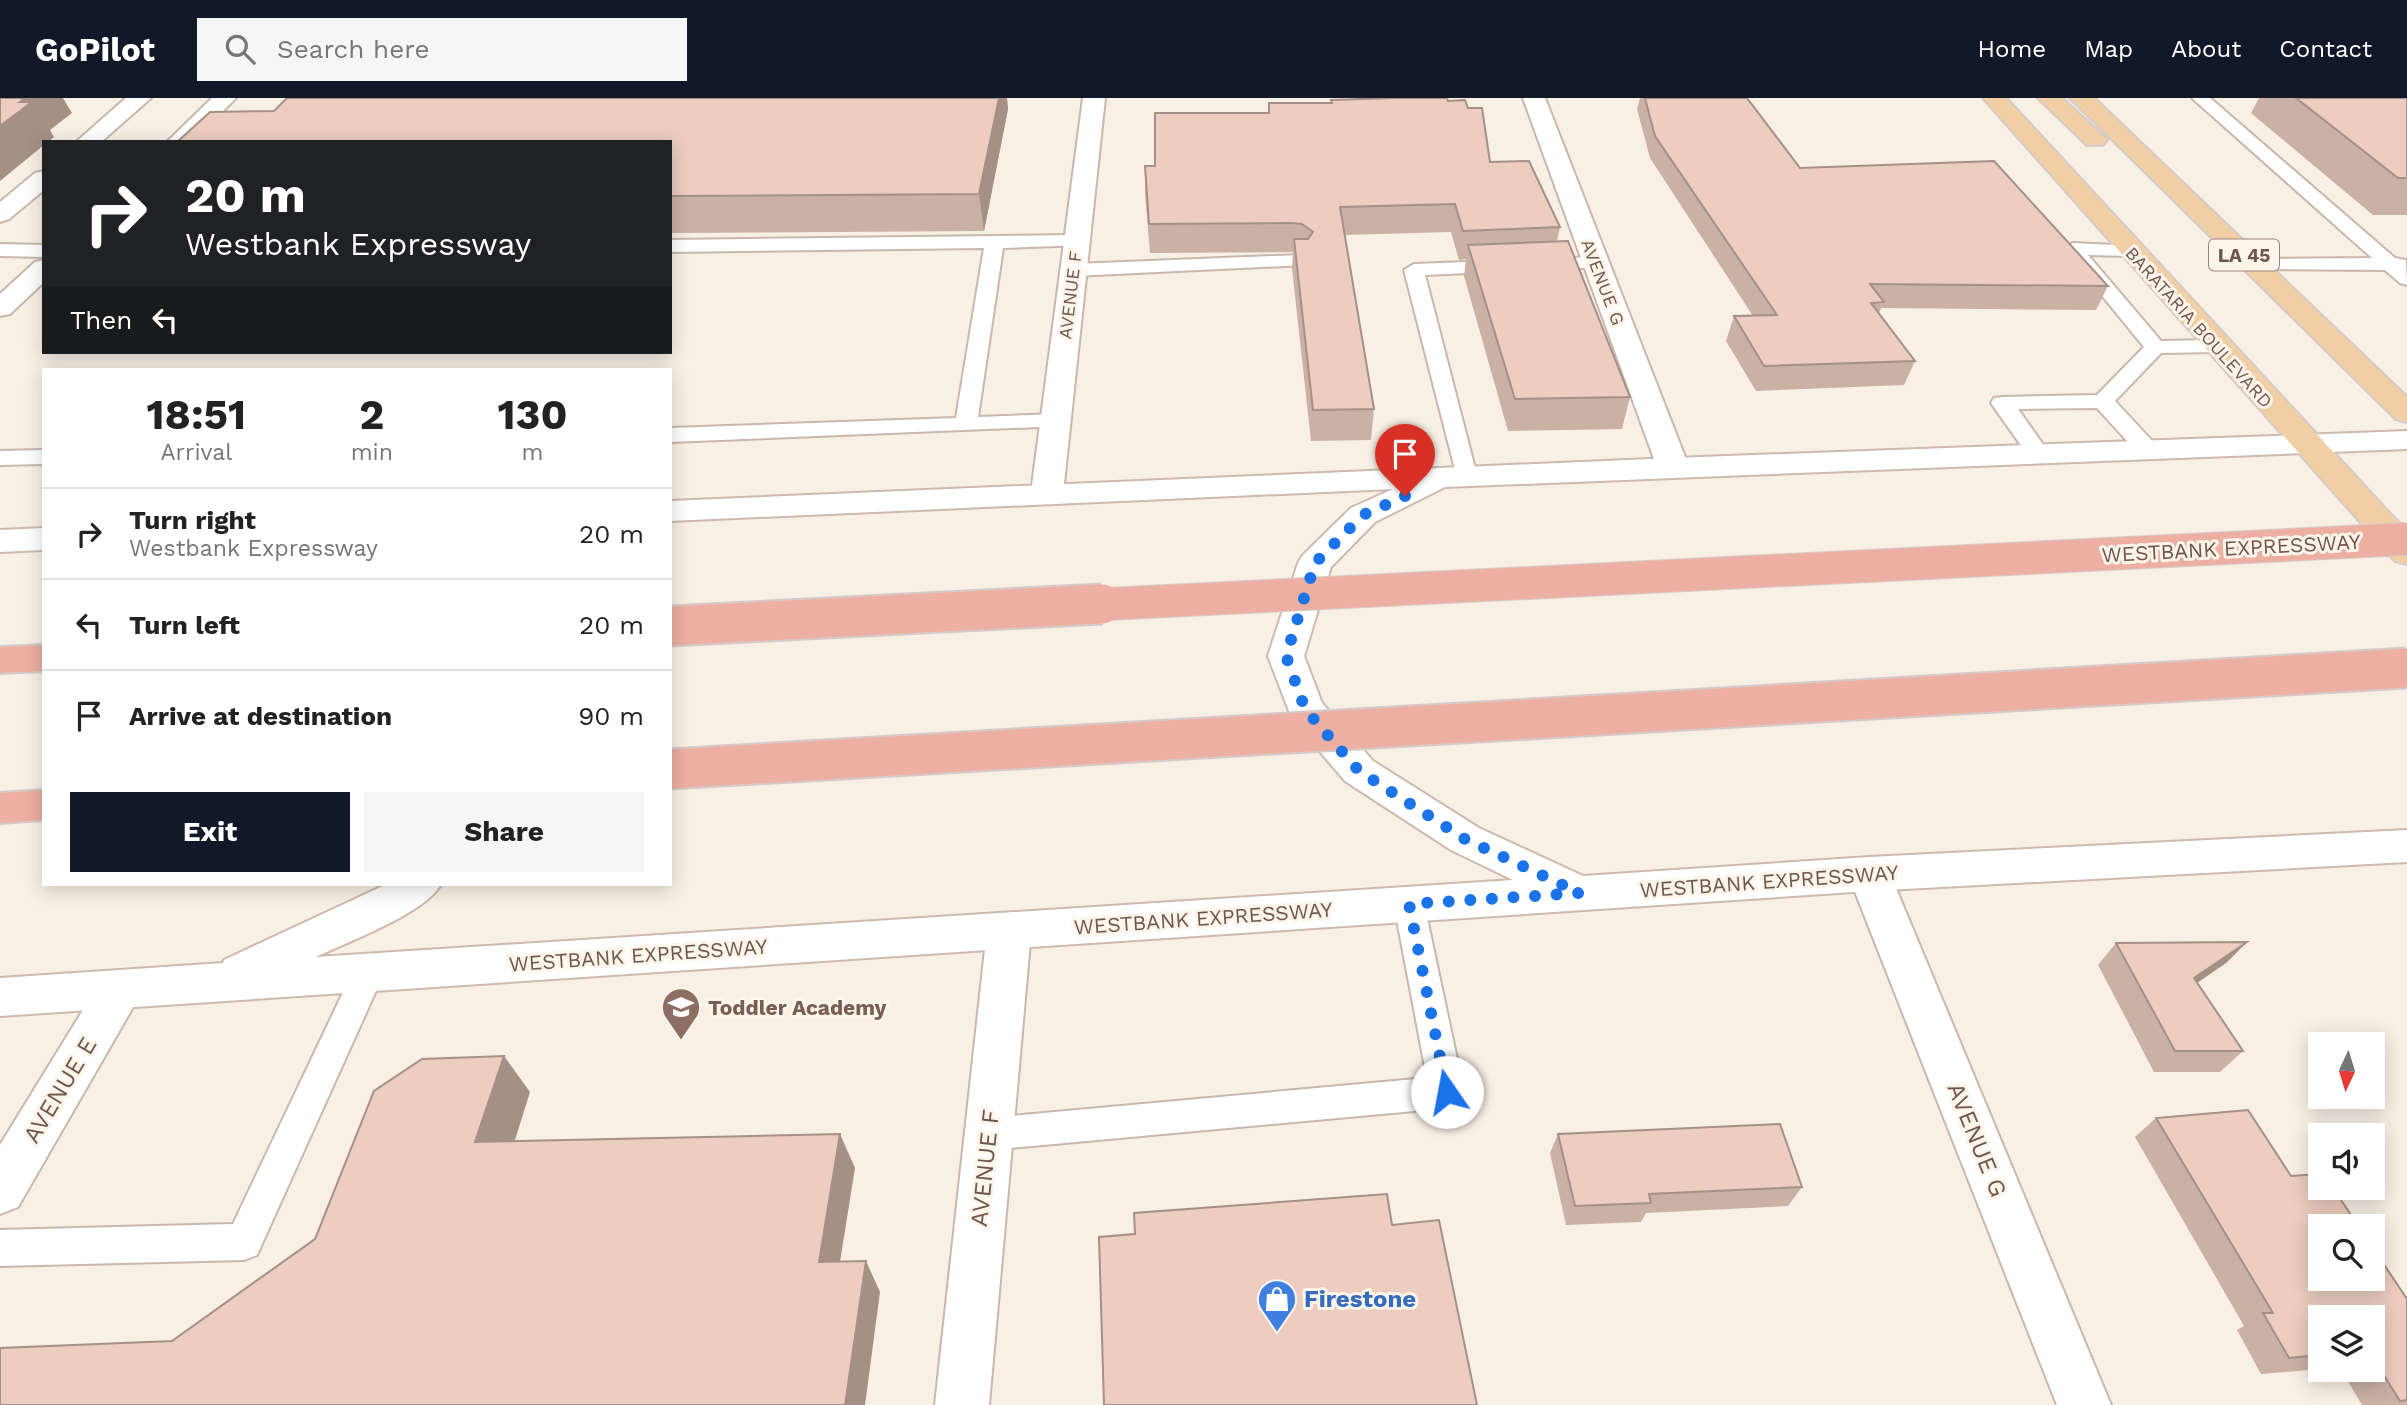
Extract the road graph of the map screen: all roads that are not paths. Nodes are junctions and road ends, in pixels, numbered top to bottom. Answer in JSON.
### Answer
{"nodes":[{"id":1,"x":140,"y":98,"type":"edge"},
{"id":2,"x":225,"y":98,"type":"edge"},
{"id":3,"x":1094,"y":98,"type":"edge"},
{"id":4,"x":1534,"y":98,"type":"edge"},
{"id":5,"x":1994,"y":98,"type":"edge"},
{"id":6,"x":2049,"y":98,"type":"edge"},
{"id":7,"x":2081,"y":98,"type":"edge"},
{"id":8,"x":2200,"y":98,"type":"edge"},
{"id":9,"x":89,"y":140,"type":"edge"},
{"id":10,"x":180,"y":140,"type":"edge"},
{"id":11,"x":42,"y":180,"type":"edge"},
{"id":12,"x":0,"y":214,"type":"edge"},
{"id":13,"x":2204,"y":215,"type":"junction"},
{"id":14,"x":1077,"y":241,"type":"junction"},
{"id":15,"x":994,"y":243,"type":"junction"},
{"id":16,"x":672,"y":246,"type":"edge"},
{"id":17,"x":0,"y":250,"type":"edge"},
{"id":18,"x":2130,"y":250,"type":"junction"},
{"id":19,"x":42,"y":251,"type":"edge"},
{"id":20,"x":1299,"y":261,"type":"edge"},
{"id":21,"x":1596,"y":263,"type":"junction"},
{"id":22,"x":2399,"y":264,"type":"edge"},
{"id":23,"x":2255,"y":265,"type":"junction"},
{"id":24,"x":42,"y":270,"type":"edge"},
{"id":25,"x":1074,"y":270,"type":"junction"},
{"id":26,"x":2407,"y":279,"type":"edge"},
{"id":27,"x":0,"y":308,"type":"edge"},
{"id":28,"x":2154,"y":346,"type":"junction"},
{"id":29,"x":2217,"y":346,"type":"junction"},
{"id":30,"x":2103,"y":401,"type":"junction"},
{"id":31,"x":2407,"y":413,"type":"edge"},
{"id":32,"x":1056,"y":421,"type":"junction"},
{"id":33,"x":966,"y":424,"type":"junction"},
{"id":34,"x":672,"y":435,"type":"edge"},
{"id":35,"x":2407,"y":440,"type":"edge"},
{"id":36,"x":2305,"y":444,"type":"junction"},
{"id":37,"x":2147,"y":449,"type":"junction"},
{"id":38,"x":2038,"y":453,"type":"junction"},
{"id":39,"x":42,"y":457,"type":"edge"},
{"id":40,"x":0,"y":458,"type":"edge"},
{"id":41,"x":1673,"y":467,"type":"junction"},
{"id":42,"x":1456,"y":476,"type":"junction"},
{"id":43,"x":1047,"y":493,"type":"junction"},
{"id":44,"x":672,"y":511,"type":"edge"},
{"id":45,"x":42,"y":539,"type":"edge"},
{"id":46,"x":2407,"y":539,"type":"edge"},
{"id":47,"x":0,"y":541,"type":"edge"},
{"id":48,"x":2407,"y":554,"type":"edge"},
{"id":49,"x":672,"y":626,"type":"edge"},
{"id":50,"x":42,"y":657,"type":"edge"},
{"id":51,"x":0,"y":660,"type":"edge"},
{"id":52,"x":2407,"y":668,"type":"edge"},
{"id":53,"x":672,"y":769,"type":"edge"},
{"id":54,"x":42,"y":805,"type":"edge"},
{"id":55,"x":0,"y":808,"type":"edge"},
{"id":56,"x":2407,"y":846,"type":"edge"},
{"id":57,"x":1869,"y":874,"type":"junction"},
{"id":58,"x":418,"y":886,"type":"edge"},
{"id":59,"x":1580,"y":893,"type":"junction"},
{"id":60,"x":1409,"y":904,"type":"junction"},
{"id":61,"x":1009,"y":931,"type":"junction"},
{"id":62,"x":368,"y":973,"type":"junction"},
{"id":63,"x":219,"y":982,"type":"junction"},
{"id":64,"x":120,"y":989,"type":"junction"},
{"id":65,"x":0,"y":997,"type":"edge"},
{"id":66,"x":989,"y":1134,"type":"junction"},
{"id":67,"x":0,"y":1190,"type":"edge"},
{"id":68,"x":0,"y":1248,"type":"edge"},
{"id":69,"x":962,"y":1405,"type":"edge"},
{"id":70,"x":2084,"y":1405,"type":"edge"}],
"edges":[{"from":1,"to":9,"type":"main road"},
{"from":2,"to":10,"type":"main road"},
{"from":3,"to":14,"type":"main road","name":"AVENUE F"},
{"from":4,"to":21,"type":"main road","name":"AVENUE G"},
{"from":5,"to":18,"type":"main road","name":"BARATARIA BOULEVARD"},
{"from":6,"to":13,"type":"main road"},
{"from":7,"to":13,"type":"main road","number":"LA 45"},
{"from":8,"to":22,"type":"lane"},
{"from":11,"to":12,"type":"main road"},
{"from":13,"to":23,"type":"main road","number":"LA 45"},
{"from":14,"to":15,"type":"lane"},
{"from":14,"to":25,"type":"main road","name":"AVENUE F"},
{"from":15,"to":16,"type":"lane"},
{"from":15,"to":33,"type":"lane"},
{"from":17,"to":19,"type":"lane"},
{"from":18,"to":28,"type":"lane"},
{"from":18,"to":29,"type":"main road","name":"BARATARIA BOULEVARD"},
{"from":20,"to":25,"type":"lane"},
{"from":21,"to":41,"type":"main road","name":"AVENUE G"},
{"from":21,"to":42,"type":"lane"},
{"from":22,"to":23,"type":"lane"},
{"from":22,"to":26,"type":"lane"},
{"from":23,"to":31,"type":"main road","number":"LA 45"},
{"from":24,"to":27,"type":"main road"},
{"from":25,"to":32,"type":"main road","name":"AVENUE F"},
{"from":28,"to":29,"type":"lane"},
{"from":28,"to":30,"type":"lane"},
{"from":29,"to":36,"type":"main road","name":"BARATARIA BOULEVARD"},
{"from":30,"to":37,"type":"lane"},
{"from":30,"to":38,"type":"lane"},
{"from":32,"to":33,"type":"lane"},
{"from":32,"to":43,"type":"main road","name":"AVENUE F"},
{"from":33,"to":34,"type":"lane"},
{"from":35,"to":36,"type":"main road"},
{"from":36,"to":37,"type":"main road"},
{"from":36,"to":48,"type":"main road","name":"BARATARIA BOULEVARD"},
{"from":37,"to":38,"type":"main road"},
{"from":38,"to":41,"type":"main road"},
{"from":39,"to":40,"type":"lane"},
{"from":41,"to":42,"type":"main road"},
{"from":42,"to":43,"type":"main road"},
{"from":42,"to":59,"type":"main road"},
{"from":43,"to":44,"type":"main road"},
{"from":45,"to":47,"type":"main road"},
{"from":46,"to":49,"type":"highway","name":"WESTBANK EXPRESSWAY","bridge":true},
{"from":50,"to":51,"type":"highway"},
{"from":52,"to":53,"type":"highway","bridge":true},
{"from":54,"to":55,"type":"highway"},
{"from":56,"to":57,"type":"main road","name":"WESTBANK EXPRESSWAY"},
{"from":57,"to":59,"type":"main road","name":"WESTBANK EXPRESSWAY"},
{"from":57,"to":70,"type":"main road","name":"AVENUE G"},
{"from":58,"to":63,"type":"main road"},
{"from":59,"to":60,"type":"main road","name":"WESTBANK EXPRESSWAY"},
{"from":60,"to":61,"type":"main road","name":"WESTBANK EXPRESSWAY"},
{"from":60,"to":66,"type":"lane"},
{"from":61,"to":62,"type":"main road","name":"WESTBANK EXPRESSWAY"},
{"from":61,"to":66,"type":"main road","name":"AVENUE F"},
{"from":62,"to":63,"type":"main road","name":"WESTBANK EXPRESSWAY"},
{"from":62,"to":68,"type":"lane"},
{"from":63,"to":64,"type":"main road","name":"WESTBANK EXPRESSWAY"},
{"from":64,"to":65,"type":"main road","name":"WESTBANK EXPRESSWAY"},
{"from":64,"to":67,"type":"main road","name":"AVENUE E"},
{"from":66,"to":69,"type":"main road","name":"AVENUE F"}]}
